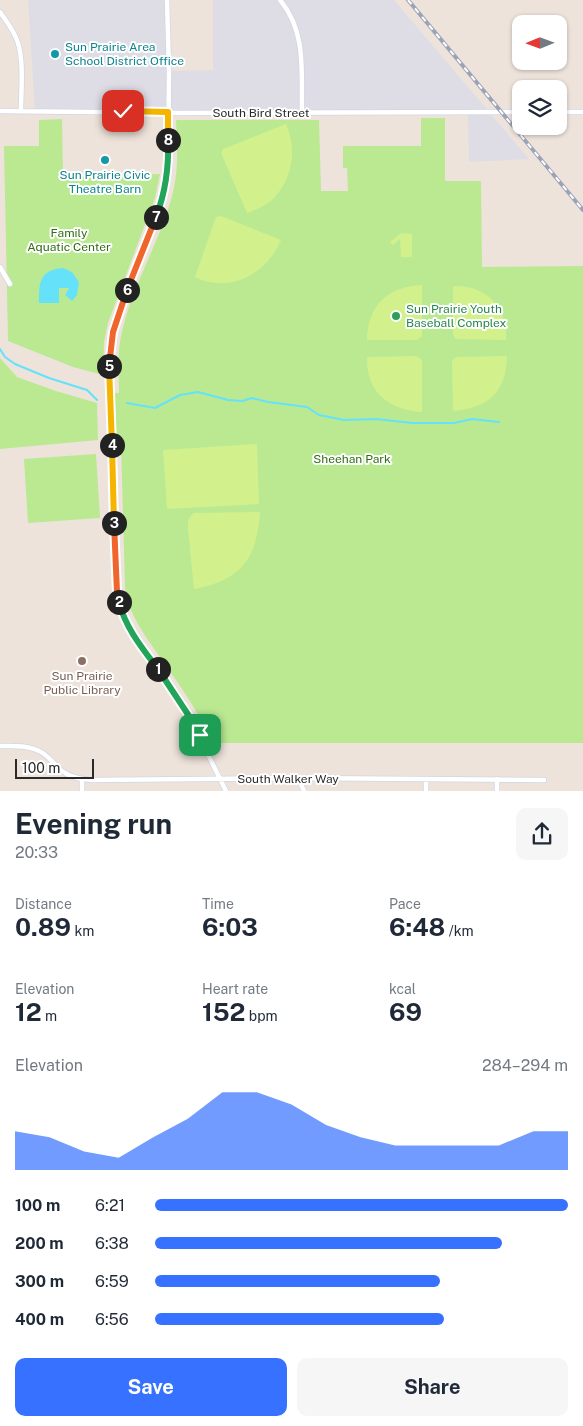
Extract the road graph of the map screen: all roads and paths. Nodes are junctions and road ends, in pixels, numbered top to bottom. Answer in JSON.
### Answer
{"nodes":[{"id":1,"x":167,"y":0,"type":"edge"},
{"id":2,"x":280,"y":0,"type":"edge"},
{"id":3,"x":0,"y":12,"type":"edge"},
{"id":4,"x":0,"y":111,"type":"edge"},
{"id":5,"x":21,"y":112,"type":"junction"},
{"id":6,"x":168,"y":112,"type":"junction"},
{"id":7,"x":302,"y":112,"type":"junction"},
{"id":8,"x":512,"y":112,"type":"edge"},
{"id":9,"x":567,"y":112,"type":"edge"},
{"id":10,"x":583,"y":112,"type":"edge"},
{"id":11,"x":0,"y":267,"type":"edge"},
{"id":12,"x":10,"y":284,"type":"dead end"},
{"id":13,"x":0,"y":746,"type":"edge"},
{"id":14,"x":298,"y":778,"type":"junction"},
{"id":15,"x":82,"y":779,"type":"junction"},
{"id":16,"x":426,"y":779,"type":"junction"},
{"id":17,"x":497,"y":779,"type":"junction"},
{"id":18,"x":221,"y":780,"type":"junction"},
{"id":19,"x":544,"y":780,"type":"dead end"},
{"id":20,"x":82,"y":791,"type":"edge"},
{"id":21,"x":226,"y":791,"type":"edge"},
{"id":22,"x":304,"y":791,"type":"edge"},
{"id":23,"x":426,"y":791,"type":"edge"},
{"id":24,"x":498,"y":791,"type":"edge"}],
"edges":[{"from":1,"to":6,"type":"street"},
{"from":2,"to":7,"type":"street"},
{"from":3,"to":5,"type":"street"},
{"from":4,"to":5,"type":"street","name":"South Bird Street"},
{"from":5,"to":6,"type":"street","name":"South Bird Street"},
{"from":6,"to":7,"type":"street","name":"South Bird Street"},
{"from":6,"to":18,"type":"street"},
{"from":7,"to":8,"type":"street","name":"South Bird Street"},
{"from":9,"to":10,"type":"street"},
{"from":11,"to":12,"type":"street"},
{"from":13,"to":15,"type":"street","name":"South Walker Way"},
{"from":14,"to":16,"type":"street","name":"South Walker Way"},
{"from":14,"to":18,"type":"street","name":"South Walker Way"},
{"from":14,"to":22,"type":"street"},
{"from":15,"to":18,"type":"street","name":"South Walker Way"},
{"from":15,"to":20,"type":"street"},
{"from":16,"to":17,"type":"street","name":"South Walker Way"},
{"from":16,"to":23,"type":"street"},
{"from":17,"to":19,"type":"street","name":"South Walker Way"},
{"from":17,"to":24,"type":"street"},
{"from":18,"to":21,"type":"street"}]}
